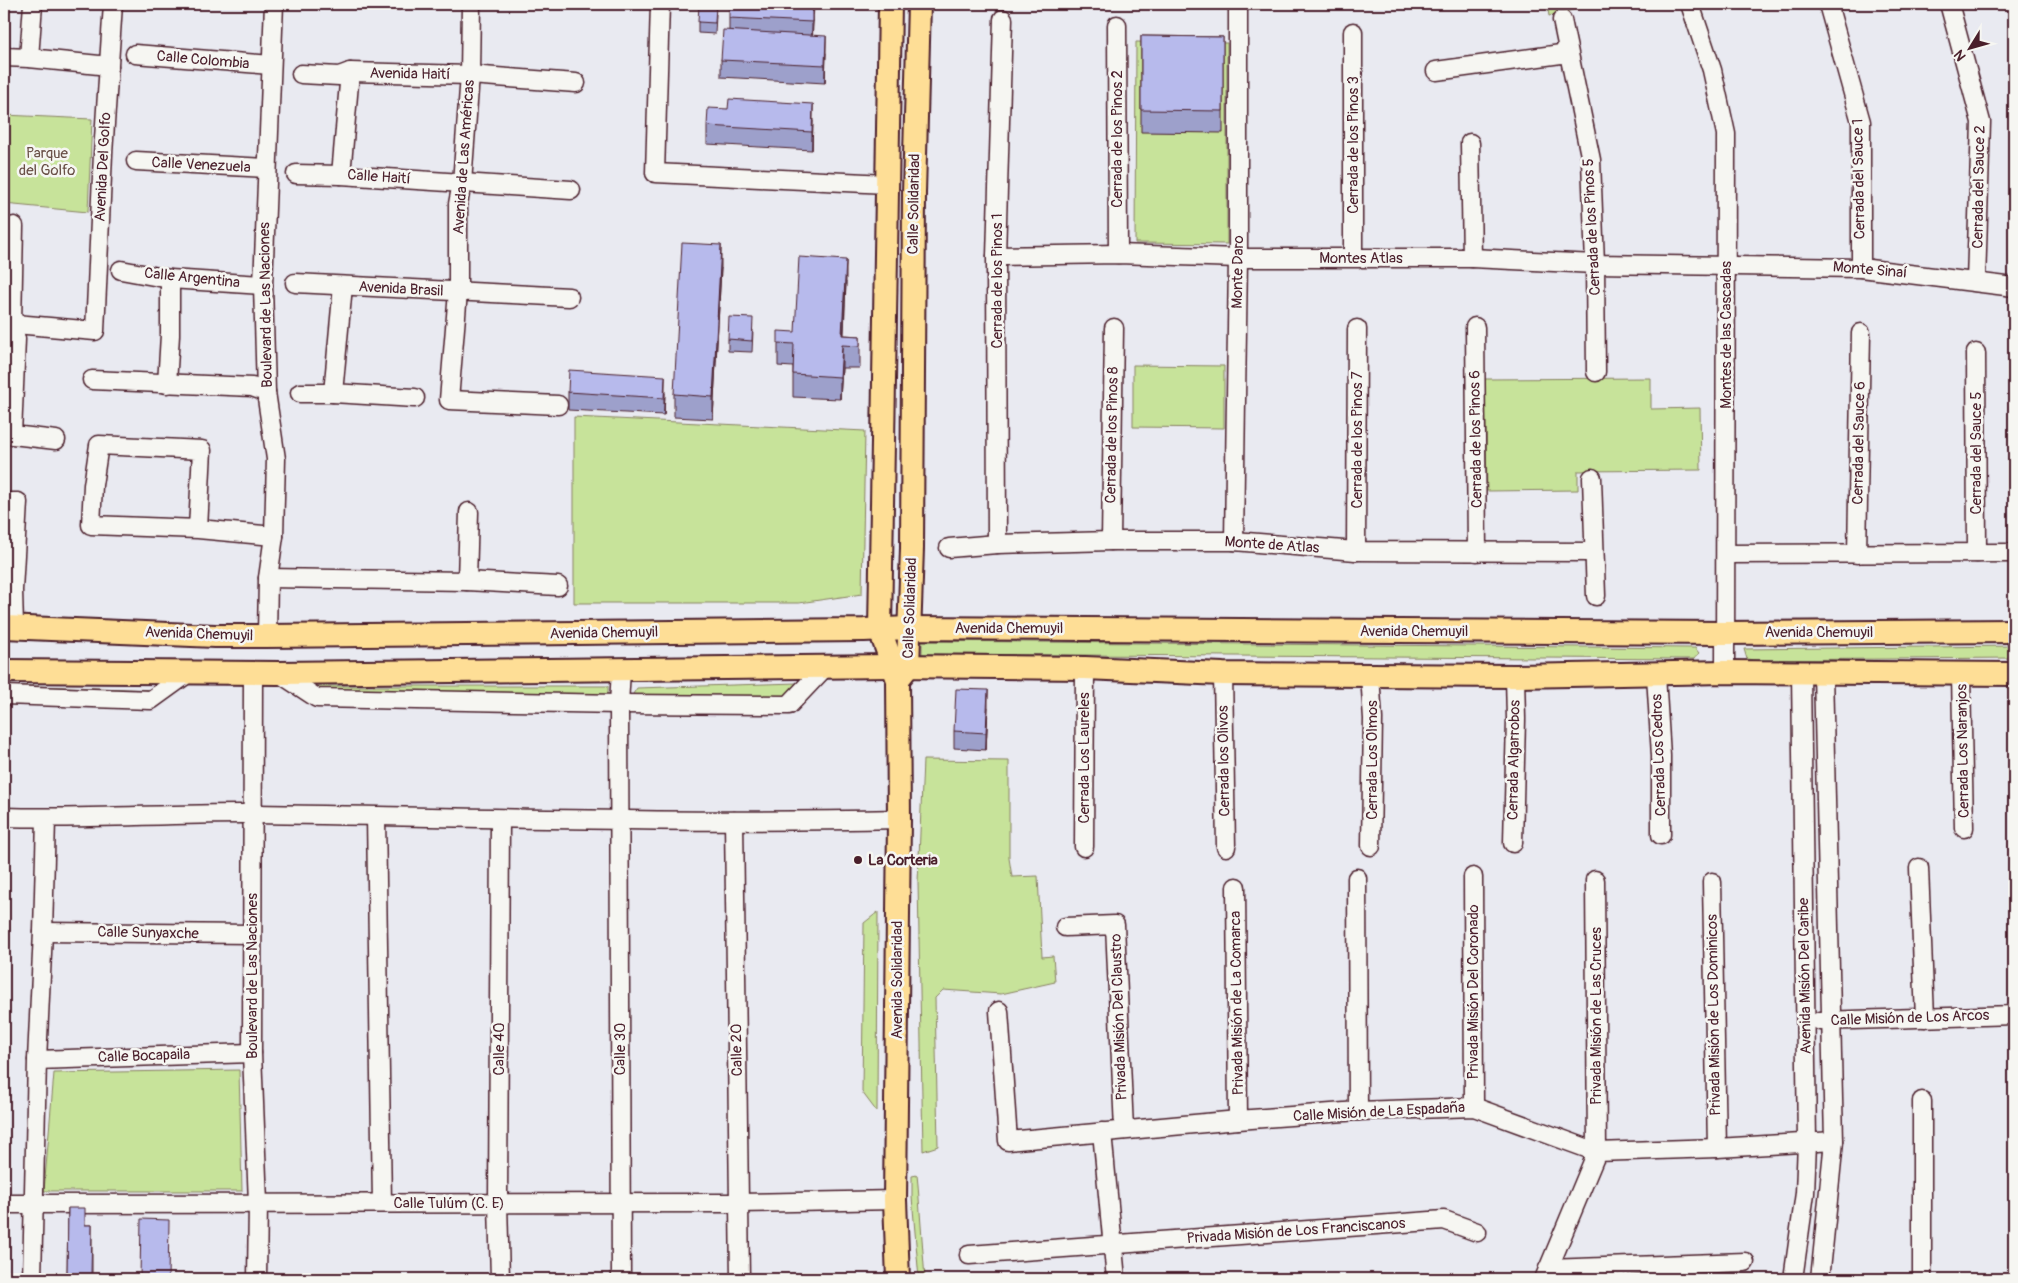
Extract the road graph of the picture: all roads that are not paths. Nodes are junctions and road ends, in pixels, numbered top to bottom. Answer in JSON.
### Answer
{"nodes":[{"id":1,"x":33,"y":4,"type":"edge"},
{"id":2,"x":113,"y":4,"type":"edge"},
{"id":3,"x":274,"y":4,"type":"edge"},
{"id":4,"x":471,"y":4,"type":"edge"},
{"id":5,"x":660,"y":4,"type":"edge"},
{"id":6,"x":890,"y":4,"type":"edge"},
{"id":7,"x":919,"y":4,"type":"edge"},
{"id":8,"x":1238,"y":4,"type":"edge"},
{"id":9,"x":1690,"y":4,"type":"edge"},
{"id":10,"x":1828,"y":4,"type":"edge"},
{"id":11,"x":1950,"y":7,"type":"dead end"},
{"id":12,"x":1003,"y":18,"type":"dead end"},
{"id":13,"x":1562,"y":20,"type":"dead end"},
{"id":14,"x":1117,"y":25,"type":"dead end"},
{"id":15,"x":1353,"y":32,"type":"dead end"},
{"id":16,"x":1568,"y":53,"type":"junction"},
{"id":17,"x":135,"y":54,"type":"dead end"},
{"id":18,"x":4,"y":57,"type":"edge"},
{"id":19,"x":29,"y":58,"type":"junction"},
{"id":20,"x":271,"y":65,"type":"junction"},
{"id":21,"x":109,"y":66,"type":"junction"},
{"id":22,"x":1436,"y":71,"type":"dead end"},
{"id":23,"x":350,"y":72,"type":"junction"},
{"id":24,"x":301,"y":74,"type":"dead end"},
{"id":25,"x":470,"y":75,"type":"junction"},
{"id":26,"x":576,"y":83,"type":"dead end"},
{"id":27,"x":1470,"y":143,"type":"dead end"},
{"id":28,"x":136,"y":161,"type":"dead end"},
{"id":29,"x":266,"y":168,"type":"junction"},
{"id":30,"x":296,"y":174,"type":"dead end"},
{"id":31,"x":341,"y":174,"type":"junction"},
{"id":32,"x":462,"y":183,"type":"junction"},
{"id":33,"x":887,"y":184,"type":"junction"},
{"id":34,"x":571,"y":190,"type":"dead end"},
{"id":35,"x":14,"y":226,"type":"dead end"},
{"id":36,"x":1118,"y":254,"type":"junction"},
{"id":37,"x":996,"y":256,"type":"junction"},
{"id":38,"x":1353,"y":257,"type":"junction"},
{"id":39,"x":1238,"y":258,"type":"junction"},
{"id":40,"x":1472,"y":258,"type":"junction"},
{"id":41,"x":1595,"y":264,"type":"junction"},
{"id":42,"x":1726,"y":264,"type":"junction"},
{"id":43,"x":1861,"y":268,"type":"junction"},
{"id":44,"x":122,"y":270,"type":"dead end"},
{"id":45,"x":170,"y":279,"type":"junction"},
{"id":46,"x":1976,"y":282,"type":"junction"},
{"id":47,"x":295,"y":283,"type":"dead end"},
{"id":48,"x":263,"y":285,"type":"junction"},
{"id":49,"x":343,"y":286,"type":"junction"},
{"id":50,"x":2014,"y":287,"type":"edge"},
{"id":51,"x":458,"y":292,"type":"junction"},
{"id":52,"x":569,"y":297,"type":"dead end"},
{"id":53,"x":8,"y":323,"type":"edge"},
{"id":54,"x":1475,"y":327,"type":"dead end"},
{"id":55,"x":1114,"y":328,"type":"dead end"},
{"id":56,"x":1357,"y":329,"type":"dead end"},
{"id":57,"x":1861,"y":333,"type":"dead end"},
{"id":58,"x":1976,"y":353,"type":"dead end"},
{"id":59,"x":1596,"y":372,"type":"dead end"},
{"id":60,"x":92,"y":380,"type":"dead end"},
{"id":61,"x":167,"y":384,"type":"junction"},
{"id":62,"x":266,"y":392,"type":"junction"},
{"id":63,"x":300,"y":393,"type":"dead end"},
{"id":64,"x":333,"y":393,"type":"junction"},
{"id":65,"x":415,"y":398,"type":"dead end"},
{"id":66,"x":558,"y":405,"type":"dead end"},
{"id":67,"x":8,"y":434,"type":"edge"},
{"id":68,"x":56,"y":440,"type":"dead end"},
{"id":69,"x":1592,"y":478,"type":"dead end"},
{"id":70,"x":4,"y":502,"type":"edge"},
{"id":71,"x":469,"y":512,"type":"dead end"},
{"id":72,"x":198,"y":529,"type":"junction"},
{"id":73,"x":274,"y":536,"type":"junction"},
{"id":74,"x":1111,"y":541,"type":"junction"},
{"id":75,"x":1234,"y":541,"type":"junction"},
{"id":76,"x":997,"y":544,"type":"junction"},
{"id":77,"x":949,"y":548,"type":"dead end"},
{"id":78,"x":1356,"y":551,"type":"junction"},
{"id":79,"x":1477,"y":552,"type":"junction"},
{"id":80,"x":1594,"y":552,"type":"junction"},
{"id":81,"x":1977,"y":553,"type":"junction"},
{"id":82,"x":2014,"y":553,"type":"edge"},
{"id":83,"x":1726,"y":554,"type":"junction"},
{"id":84,"x":1857,"y":554,"type":"junction"},
{"id":85,"x":268,"y":578,"type":"junction"},
{"id":86,"x":467,"y":581,"type":"junction"},
{"id":87,"x":558,"y":586,"type":"dead end"},
{"id":88,"x":1596,"y":596,"type":"dead end"},
{"id":89,"x":9,"y":627,"type":"edge"},
{"id":90,"x":908,"y":628,"type":"junction"},
{"id":91,"x":880,"y":630,"type":"junction"},
{"id":92,"x":2014,"y":631,"type":"edge"},
{"id":93,"x":1725,"y":633,"type":"junction"},
{"id":94,"x":267,"y":636,"type":"junction"},
{"id":95,"x":826,"y":666,"type":"junction"},
{"id":96,"x":1084,"y":668,"type":"junction"},
{"id":97,"x":622,"y":670,"type":"junction"},
{"id":98,"x":899,"y":671,"type":"junction"},
{"id":99,"x":4,"y":672,"type":"edge"},
{"id":100,"x":1725,"y":672,"type":"junction"},
{"id":101,"x":1801,"y":672,"type":"junction"},
{"id":102,"x":1824,"y":672,"type":"junction"},
{"id":103,"x":187,"y":674,"type":"junction"},
{"id":104,"x":254,"y":674,"type":"junction"},
{"id":105,"x":279,"y":674,"type":"junction"},
{"id":106,"x":1223,"y":674,"type":"junction"},
{"id":107,"x":1656,"y":674,"type":"junction"},
{"id":108,"x":1961,"y":674,"type":"junction"},
{"id":109,"x":2014,"y":674,"type":"edge"},
{"id":110,"x":1370,"y":675,"type":"junction"},
{"id":111,"x":1515,"y":676,"type":"junction"},
{"id":112,"x":4,"y":695,"type":"edge"},
{"id":113,"x":619,"y":704,"type":"junction"},
{"id":114,"x":253,"y":814,"type":"junction"},
{"id":115,"x":4,"y":817,"type":"edge"},
{"id":116,"x":376,"y":817,"type":"junction"},
{"id":117,"x":46,"y":819,"type":"junction"},
{"id":118,"x":500,"y":819,"type":"junction"},
{"id":119,"x":620,"y":819,"type":"junction"},
{"id":120,"x":899,"y":819,"type":"junction"},
{"id":121,"x":734,"y":821,"type":"junction"},
{"id":122,"x":1964,"y":828,"type":"dead end"},
{"id":123,"x":1661,"y":835,"type":"dead end"},
{"id":124,"x":1513,"y":843,"type":"dead end"},
{"id":125,"x":1371,"y":846,"type":"dead end"},
{"id":126,"x":1226,"y":847,"type":"dead end"},
{"id":127,"x":1084,"y":848,"type":"dead end"},
{"id":128,"x":1920,"y":868,"type":"dead end"},
{"id":129,"x":1472,"y":877,"type":"dead end"},
{"id":130,"x":1357,"y":878,"type":"dead end"},
{"id":131,"x":1595,"y":880,"type":"dead end"},
{"id":132,"x":1712,"y":882,"type":"dead end"},
{"id":133,"x":1236,"y":887,"type":"dead end"},
{"id":134,"x":1065,"y":927,"type":"dead end"},
{"id":135,"x":43,"y":932,"type":"junction"},
{"id":136,"x":252,"y":934,"type":"junction"},
{"id":137,"x":999,"y":1011,"type":"dead end"},
{"id":138,"x":2014,"y":1015,"type":"edge"},
{"id":139,"x":1925,"y":1018,"type":"junction"},
{"id":140,"x":1831,"y":1021,"type":"junction"},
{"id":141,"x":1806,"y":1022,"type":"junction"},
{"id":142,"x":252,"y":1053,"type":"junction"},
{"id":143,"x":37,"y":1060,"type":"junction"},
{"id":144,"x":1922,"y":1101,"type":"dead end"},
{"id":145,"x":1474,"y":1107,"type":"junction"},
{"id":146,"x":1358,"y":1111,"type":"junction"},
{"id":147,"x":1238,"y":1120,"type":"junction"},
{"id":148,"x":1124,"y":1130,"type":"junction"},
{"id":149,"x":1102,"y":1132,"type":"junction"},
{"id":150,"x":1834,"y":1141,"type":"junction"},
{"id":151,"x":1807,"y":1143,"type":"junction"},
{"id":152,"x":1717,"y":1148,"type":"junction"},
{"id":153,"x":1597,"y":1152,"type":"junction"},
{"id":154,"x":895,"y":1200,"type":"junction"},
{"id":155,"x":33,"y":1203,"type":"junction"},
{"id":156,"x":258,"y":1203,"type":"junction"},
{"id":157,"x":382,"y":1203,"type":"junction"},
{"id":158,"x":498,"y":1203,"type":"junction"},
{"id":159,"x":620,"y":1203,"type":"junction"},
{"id":160,"x":738,"y":1203,"type":"junction"},
{"id":161,"x":4,"y":1204,"type":"edge"},
{"id":162,"x":1477,"y":1232,"type":"dead end"},
{"id":163,"x":1113,"y":1244,"type":"junction"},
{"id":164,"x":969,"y":1256,"type":"dead end"},
{"id":165,"x":1745,"y":1262,"type":"dead end"},
{"id":166,"x":1546,"y":1274,"type":"edge"},
{"id":167,"x":32,"y":1279,"type":"edge"},
{"id":168,"x":257,"y":1279,"type":"edge"},
{"id":169,"x":500,"y":1279,"type":"edge"},
{"id":170,"x":621,"y":1279,"type":"edge"},
{"id":171,"x":740,"y":1279,"type":"edge"},
{"id":172,"x":898,"y":1279,"type":"edge"},
{"id":173,"x":1116,"y":1279,"type":"edge"},
{"id":174,"x":1793,"y":1279,"type":"edge"},
{"id":175,"x":1820,"y":1279,"type":"edge"},
{"id":176,"x":1922,"y":1279,"type":"edge"}],
"edges":[{"from":1,"to":19,"type":"street"},
{"from":2,"to":21,"type":"street","name":"Avenida Del Golfo"},
{"from":3,"to":20,"type":"street","name":"Boulevard de Las Naciones"},
{"from":4,"to":25,"type":"street","name":"Avenida de Las Américas"},
{"from":5,"to":33,"type":"street"},
{"from":6,"to":33,"type":"main road","name":"Calle Solidaridad"},
{"from":7,"to":90,"type":"main road","name":"Calle Solidaridad"},
{"from":8,"to":39,"type":"street","name":"Monte Daro"},
{"from":9,"to":42,"type":"street","name":"Montes de las Cascadas"},
{"from":10,"to":43,"type":"street","name":"Cerrada del Sauce 1"},
{"from":11,"to":46,"type":"street","name":"Cerrada del Sauce 2"},
{"from":12,"to":37,"type":"street","name":"Cerrada de los Pinos 1"},
{"from":13,"to":16,"type":"street","name":"Cerrada de los Pinos 5"},
{"from":14,"to":36,"type":"street","name":"Cerrada de los Pinos 2"},
{"from":15,"to":38,"type":"street","name":"Cerrada de los Pinos 3"},
{"from":16,"to":22,"type":"street"},
{"from":16,"to":41,"type":"street","name":"Cerrada de los Pinos 5"},
{"from":17,"to":20,"type":"street","name":"Calle Colombia"},
{"from":18,"to":19,"type":"street"},
{"from":19,"to":21,"type":"street"},
{"from":20,"to":29,"type":"street","name":"Boulevard de Las Naciones"},
{"from":21,"to":53,"type":"street","name":"Avenida Del Golfo"},
{"from":23,"to":24,"type":"street","name":"Avenida Haití"},
{"from":23,"to":25,"type":"street","name":"Avenida Haití"},
{"from":23,"to":31,"type":"street","name":"Avenida Haití"},
{"from":25,"to":26,"type":"street","name":"Avenida Haití"},
{"from":25,"to":32,"type":"street","name":"Avenida de Las Américas"},
{"from":27,"to":40,"type":"street"},
{"from":28,"to":29,"type":"street","name":"Calle Venezuela"},
{"from":29,"to":48,"type":"street","name":"Boulevard de Las Naciones"},
{"from":30,"to":31,"type":"street","name":"Calle Haití"},
{"from":31,"to":32,"type":"street","name":"Calle Haití"},
{"from":32,"to":34,"type":"street","name":"Calle Haití"},
{"from":32,"to":51,"type":"street","name":"Avenida de Las Américas"},
{"from":33,"to":91,"type":"main road","name":"Calle Solidaridad"},
{"from":35,"to":53,"type":"street"},
{"from":36,"to":37,"type":"street","name":"Montes Atlas"},
{"from":36,"to":39,"type":"street","name":"Montes Atlas"},
{"from":37,"to":76,"type":"street","name":"Cerrada de los Pinos 1"},
{"from":38,"to":39,"type":"street","name":"Montes Atlas"},
{"from":38,"to":40,"type":"street","name":"Montes Atlas"},
{"from":39,"to":75,"type":"street","name":"Monte Daro"},
{"from":40,"to":41,"type":"street","name":"Montes Atlas"},
{"from":41,"to":42,"type":"street","name":"Montes Atlas"},
{"from":41,"to":59,"type":"street","name":"Cerrada de los Pinos 5"},
{"from":42,"to":43,"type":"street","name":"Monte Sinaí"},
{"from":42,"to":83,"type":"street","name":"Montes de las Cascadas"},
{"from":43,"to":46,"type":"street","name":"Monte Sinaí"},
{"from":44,"to":45,"type":"street","name":"Calle Argentina"},
{"from":45,"to":48,"type":"street","name":"Calle Argentina"},
{"from":45,"to":61,"type":"street"},
{"from":46,"to":50,"type":"street","name":"Monte Sinaí"},
{"from":47,"to":49,"type":"street","name":"Avenida Brasil"},
{"from":48,"to":62,"type":"street","name":"Boulevard de Las Naciones"},
{"from":49,"to":51,"type":"street","name":"Avenida Brasil"},
{"from":49,"to":64,"type":"street","name":"Avenida Brasil"},
{"from":51,"to":52,"type":"street","name":"Avenida Brasil"},
{"from":51,"to":66,"type":"street","name":"Avenida de Las Américas"},
{"from":53,"to":67,"type":"street"},
{"from":54,"to":79,"type":"street","name":"Cerrada de los Pinos 6"},
{"from":55,"to":74,"type":"street","name":"Cerrada de los Pinos 8"},
{"from":56,"to":78,"type":"street","name":"Cerrada de los Pinos 7"},
{"from":57,"to":84,"type":"street","name":"Cerrada del Sauce 6"},
{"from":58,"to":81,"type":"street","name":"Cerrada del Sauce 5"},
{"from":60,"to":61,"type":"street"},
{"from":61,"to":62,"type":"street"},
{"from":62,"to":73,"type":"street","name":"Boulevard de Las Naciones"},
{"from":63,"to":64,"type":"street"},
{"from":64,"to":65,"type":"street"},
{"from":67,"to":68,"type":"street"},
{"from":69,"to":80,"type":"street"},
{"from":70,"to":89,"type":"street"},
{"from":71,"to":86,"type":"street"},
{"from":72,"to":72,"type":"street"},
{"from":72,"to":73,"type":"street"},
{"from":73,"to":85,"type":"street","name":"Boulevard de Las Naciones"},
{"from":74,"to":75,"type":"street","name":"Monte de Atlas"},
{"from":74,"to":76,"type":"street","name":"Monte de Atlas"},
{"from":75,"to":78,"type":"street","name":"Monte de Atlas"},
{"from":76,"to":77,"type":"street","name":"Monte de Atlas"},
{"from":78,"to":79,"type":"street","name":"Monte de Atlas"},
{"from":79,"to":80,"type":"street","name":"Monte de Atlas"},
{"from":80,"to":88,"type":"street"},
{"from":81,"to":82,"type":"street"},
{"from":81,"to":84,"type":"street"},
{"from":83,"to":84,"type":"street"},
{"from":83,"to":93,"type":"street","name":"Montes de las Cascadas"},
{"from":85,"to":86,"type":"street"},
{"from":85,"to":94,"type":"street","name":"Boulevard de Las Naciones"},
{"from":86,"to":87,"type":"street"},
{"from":89,"to":94,"type":"main road","name":"Avenida Chemuyil"},
{"from":90,"to":91,"type":"main road","name":"Avenida Chemuyil"},
{"from":90,"to":93,"type":"main road","name":"Avenida Chemuyil"},
{"from":90,"to":98,"type":"main road","name":"Calle Solidaridad"},
{"from":91,"to":94,"type":"main road","name":"Avenida Chemuyil"},
{"from":91,"to":98,"type":"main road","name":"Calle Solidaridad"},
{"from":92,"to":93,"type":"main road","name":"Avenida Chemuyil"},
{"from":93,"to":100,"type":"street","name":"Montes de las Cascadas"},
{"from":95,"to":97,"type":"main road"},
{"from":95,"to":98,"type":"main road"},
{"from":95,"to":113,"type":"street"},
{"from":96,"to":98,"type":"main road"},
{"from":96,"to":106,"type":"main road"},
{"from":96,"to":127,"type":"street","name":"Cerrada Los Laureles"},
{"from":97,"to":105,"type":"main road"},
{"from":97,"to":113,"type":"street","name":"Calle 30"},
{"from":98,"to":120,"type":"main road","name":"Avenida Solidaridad"},
{"from":99,"to":103,"type":"main road"},
{"from":100,"to":101,"type":"main road"},
{"from":100,"to":107,"type":"main road"},
{"from":101,"to":102,"type":"main road"},
{"from":101,"to":141,"type":"street","name":"Avenida Misión Del Caribe"},
{"from":102,"to":108,"type":"main road"},
{"from":102,"to":140,"type":"street","name":"Avenida Misión Del Caribe"},
{"from":103,"to":104,"type":"main road"},
{"from":103,"to":112,"type":"street"},
{"from":104,"to":105,"type":"main road"},
{"from":104,"to":114,"type":"street","name":"Boulevard de Las Naciones"},
{"from":105,"to":113,"type":"street"},
{"from":106,"to":110,"type":"main road"},
{"from":106,"to":126,"type":"street","name":"Cerrada los Olivos"},
{"from":107,"to":111,"type":"main road"},
{"from":107,"to":123,"type":"street","name":"Cerrada Los Cedros"},
{"from":108,"to":109,"type":"main road"},
{"from":108,"to":122,"type":"street","name":"Cerrada Los Naranjos"},
{"from":110,"to":111,"type":"main road"},
{"from":110,"to":125,"type":"street","name":"Cerrada Los Olmos"},
{"from":111,"to":124,"type":"street","name":"Cerrada Algarrobos"},
{"from":113,"to":119,"type":"street","name":"Calle 30"},
{"from":114,"to":116,"type":"street"},
{"from":114,"to":117,"type":"street"},
{"from":114,"to":136,"type":"street","name":"Boulevard de Las Naciones"},
{"from":115,"to":117,"type":"street"},
{"from":116,"to":118,"type":"street"},
{"from":116,"to":157,"type":"street"},
{"from":117,"to":135,"type":"street"},
{"from":118,"to":119,"type":"street"},
{"from":118,"to":158,"type":"street","name":"Calle 40"},
{"from":119,"to":121,"type":"street"},
{"from":119,"to":159,"type":"street","name":"Calle 30"},
{"from":120,"to":121,"type":"street"},
{"from":120,"to":154,"type":"main road","name":"Avenida Solidaridad"},
{"from":121,"to":160,"type":"street","name":"Calle 20"},
{"from":128,"to":139,"type":"street"},
{"from":129,"to":145,"type":"street","name":"Privada Misión Del Coronado"},
{"from":130,"to":146,"type":"street"},
{"from":131,"to":153,"type":"street","name":"Privada Misión de Las Cruces"},
{"from":132,"to":152,"type":"street","name":"Privada Misión de Los Dominicos"},
{"from":133,"to":147,"type":"street","name":"Privada Misión de La Comarca"},
{"from":134,"to":148,"type":"street","name":"Privada Misión Del Claustro"},
{"from":135,"to":136,"type":"street","name":"Calle Sunyaxche"},
{"from":135,"to":143,"type":"street"},
{"from":136,"to":142,"type":"street","name":"Boulevard de Las Naciones"},
{"from":137,"to":149,"type":"street","name":"Calle Misión de La Espadaña"},
{"from":138,"to":139,"type":"street","name":"Calle Misión de Los Arcos"},
{"from":139,"to":140,"type":"street","name":"Calle Misión de Los Arcos"},
{"from":140,"to":141,"type":"street","name":"Calle Misión de Los Arcos"},
{"from":140,"to":150,"type":"street","name":"Avenida Misión Del Caribe"},
{"from":141,"to":151,"type":"street","name":"Avenida Misión Del Caribe"},
{"from":142,"to":143,"type":"street","name":"Calle Bocapaila"},
{"from":142,"to":156,"type":"street","name":"Boulevard de Las Naciones"},
{"from":143,"to":155,"type":"street"},
{"from":144,"to":176,"type":"street"},
{"from":145,"to":146,"type":"street","name":"Calle Misión de La Espadaña"},
{"from":145,"to":153,"type":"street","name":"Calle Misión de La Espadaña"},
{"from":146,"to":147,"type":"street","name":"Calle Misión de La Espadaña"},
{"from":147,"to":148,"type":"street","name":"Calle Misión de La Espadaña"},
{"from":148,"to":149,"type":"street","name":"Calle Misión de La Espadaña"},
{"from":149,"to":163,"type":"street"},
{"from":150,"to":151,"type":"street","name":"Calle Misión de La Espadaña"},
{"from":150,"to":175,"type":"street","name":"Avenida Misión Del Caribe"},
{"from":151,"to":152,"type":"street","name":"Calle Misión de La Espadaña"},
{"from":151,"to":174,"type":"street","name":"Avenida Misión Del Caribe"},
{"from":152,"to":153,"type":"street","name":"Calle Misión de La Espadaña"},
{"from":153,"to":166,"type":"street"},
{"from":154,"to":160,"type":"street","name":"Calle Tulúm (C. E)"},
{"from":154,"to":172,"type":"main road","name":"Avenida Solidaridad"},
{"from":155,"to":156,"type":"street","name":"Calle Tulúm (C. E)"},
{"from":155,"to":161,"type":"street","name":"Calle Tulúm (C. E)"},
{"from":155,"to":167,"type":"street"},
{"from":156,"to":157,"type":"street","name":"Calle Tulúm (C. E)"},
{"from":156,"to":168,"type":"street","name":"Boulevard de Las Naciones"},
{"from":157,"to":158,"type":"street","name":"Calle Tulúm (C. E)"},
{"from":158,"to":159,"type":"street","name":"Calle Tulúm (C. E)"},
{"from":158,"to":169,"type":"street","name":"Calle 40"},
{"from":159,"to":160,"type":"street","name":"Calle Tulúm (C. E)"},
{"from":159,"to":170,"type":"street","name":"Calle 30"},
{"from":160,"to":171,"type":"street","name":"Calle 20"},
{"from":162,"to":163,"type":"street","name":"Privada Misión de Los Franciscanos"},
{"from":163,"to":164,"type":"street","name":"Privada Misión de Los Franciscanos"},
{"from":163,"to":173,"type":"street"},
{"from":165,"to":166,"type":"street"}]}
